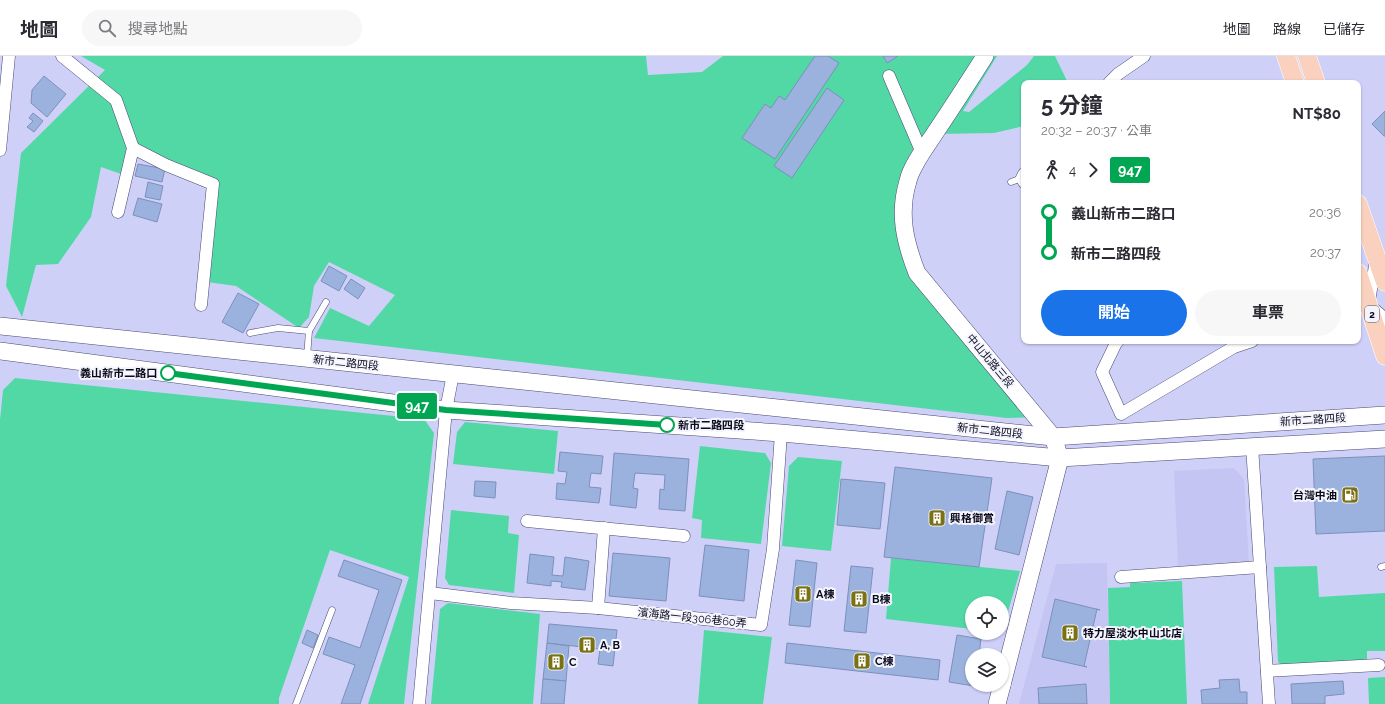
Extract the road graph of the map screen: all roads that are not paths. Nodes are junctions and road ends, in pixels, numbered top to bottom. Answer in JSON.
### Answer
{"nodes":[{"id":1,"x":9,"y":56,"type":"edge"},
{"id":2,"x":62,"y":56,"type":"edge"},
{"id":3,"x":985,"y":56,"type":"edge"},
{"id":4,"x":1144,"y":56,"type":"edge"},
{"id":5,"x":1286,"y":56,"type":"edge"},
{"id":6,"x":1307,"y":56,"type":"edge"},
{"id":7,"x":889,"y":76,"type":"dead end"},
{"id":8,"x":1112,"y":80,"type":"edge"},
{"id":9,"x":1294,"y":80,"type":"edge"},
{"id":10,"x":1315,"y":80,"type":"edge"},
{"id":11,"x":133,"y":148,"type":"junction"},
{"id":12,"x":0,"y":150,"type":"edge"},
{"id":13,"x":922,"y":153,"type":"junction"},
{"id":14,"x":1361,"y":211,"type":"edge"},
{"id":15,"x":118,"y":212,"type":"dead end"},
{"id":16,"x":1381,"y":256,"type":"edge"},
{"id":17,"x":1385,"y":282,"type":"edge"},
{"id":18,"x":1361,"y":292,"type":"edge"},
{"id":19,"x":326,"y":302,"type":"dead end"},
{"id":20,"x":201,"y":305,"type":"dead end"},
{"id":21,"x":1363,"y":305,"type":"edge"},
{"id":22,"x":1385,"y":319,"type":"edge"},
{"id":23,"x":0,"y":326,"type":"edge"},
{"id":24,"x":309,"y":332,"type":"junction"},
{"id":25,"x":250,"y":333,"type":"dead end"},
{"id":26,"x":1116,"y":344,"type":"edge"},
{"id":27,"x":1243,"y":344,"type":"edge"},
{"id":28,"x":0,"y":351,"type":"edge"},
{"id":29,"x":1385,"y":356,"type":"edge"},
{"id":30,"x":306,"y":358,"type":"junction"},
{"id":31,"x":452,"y":374,"type":"junction"},
{"id":32,"x":446,"y":410,"type":"junction"},
{"id":33,"x":1121,"y":414,"type":"junction"},
{"id":34,"x":1385,"y":415,"type":"edge"},
{"id":35,"x":781,"y":433,"type":"junction"},
{"id":36,"x":1124,"y":433,"type":"junction"},
{"id":37,"x":1053,"y":437,"type":"junction"},
{"id":38,"x":1385,"y":439,"type":"edge"},
{"id":39,"x":1252,"y":446,"type":"junction"},
{"id":40,"x":1060,"y":458,"type":"junction"},
{"id":41,"x":527,"y":521,"type":"dead end"},
{"id":42,"x":604,"y":528,"type":"junction"},
{"id":43,"x":684,"y":536,"type":"dead end"},
{"id":44,"x":1260,"y":567,"type":"junction"},
{"id":45,"x":1121,"y":577,"type":"dead end"},
{"id":46,"x":430,"y":593,"type":"junction"},
{"id":47,"x":598,"y":608,"type":"junction"},
{"id":48,"x":332,"y":610,"type":"dead end"},
{"id":49,"x":1009,"y":658,"type":"edge"},
{"id":50,"x":1379,"y":666,"type":"dead end"},
{"id":51,"x":1267,"y":671,"type":"junction"},
{"id":52,"x":1000,"y":692,"type":"edge"},
{"id":53,"x":296,"y":704,"type":"edge"},
{"id":54,"x":419,"y":704,"type":"edge"},
{"id":55,"x":997,"y":704,"type":"edge"},
{"id":56,"x":1269,"y":704,"type":"edge"}],
"edges":[{"from":1,"to":12,"type":"street"},
{"from":2,"to":11,"type":"street"},
{"from":3,"to":13,"type":"street","name":"中山北路三段"},
{"from":4,"to":8,"type":"street"},
{"from":5,"to":9,"type":"main road"},
{"from":6,"to":10,"type":"main road"},
{"from":7,"to":13,"type":"street"},
{"from":11,"to":15,"type":"street"},
{"from":11,"to":20,"type":"street"},
{"from":13,"to":37,"type":"street","name":"中山北路三段"},
{"from":14,"to":16,"type":"main road"},
{"from":16,"to":17,"type":"main road"},
{"from":16,"to":21,"type":"street"},
{"from":18,"to":21,"type":"main road","number":"2"},
{"from":19,"to":24,"type":"lane"},
{"from":21,"to":22,"type":"street"},
{"from":21,"to":29,"type":"main road","number":"2"},
{"from":23,"to":30,"type":"street","name":"新市二路四段"},
{"from":24,"to":25,"type":"lane"},
{"from":24,"to":30,"type":"lane"},
{"from":26,"to":33,"type":"street"},
{"from":27,"to":33,"type":"street"},
{"from":28,"to":32,"type":"street","name":"新市二路四段"},
{"from":30,"to":31,"type":"street","name":"新市二路四段"},
{"from":31,"to":32,"type":"street"},
{"from":31,"to":37,"type":"street","name":"新市二路四段"},
{"from":32,"to":35,"type":"street","name":"新市二路四段"},
{"from":32,"to":46,"type":"street"},
{"from":33,"to":36,"type":"street"},
{"from":34,"to":36,"type":"street","name":"新市二路四段"},
{"from":35,"to":40,"type":"street","name":"新市二路四段"},
{"from":35,"to":47,"type":"street","name":"濱海路一段306巷60弄"},
{"from":36,"to":37,"type":"street","name":"新市二路四段"},
{"from":37,"to":40,"type":"street","name":"中山北路三段"},
{"from":38,"to":39,"type":"street","name":"新市二路四段"},
{"from":39,"to":40,"type":"street","name":"新市二路四段"},
{"from":39,"to":44,"type":"street"},
{"from":40,"to":49,"type":"street"},
{"from":41,"to":42,"type":"street"},
{"from":42,"to":43,"type":"street"},
{"from":42,"to":47,"type":"street"},
{"from":44,"to":45,"type":"street"},
{"from":44,"to":51,"type":"street"},
{"from":46,"to":47,"type":"street","name":"濱海路一段306巷60弄"},
{"from":46,"to":54,"type":"street"},
{"from":48,"to":53,"type":"lane"},
{"from":50,"to":51,"type":"street"},
{"from":51,"to":56,"type":"street"},
{"from":52,"to":55,"type":"street"}]}
